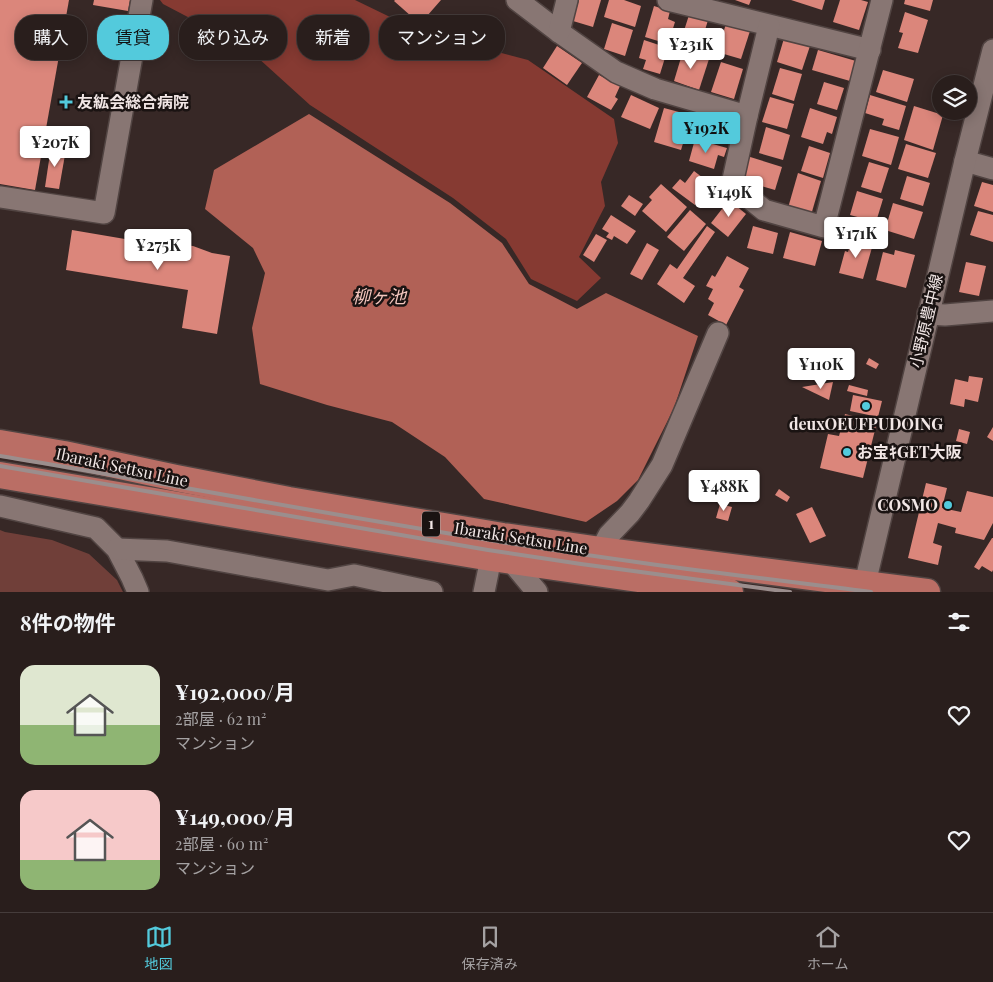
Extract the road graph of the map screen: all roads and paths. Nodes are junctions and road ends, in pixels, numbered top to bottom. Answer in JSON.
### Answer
{"nodes":[{"id":1,"x":142,"y":0,"type":"edge"},
{"id":2,"x":517,"y":0,"type":"edge"},
{"id":3,"x":567,"y":0,"type":"edge"},
{"id":4,"x":668,"y":0,"type":"edge"},
{"id":5,"x":882,"y":0,"type":"edge"},
{"id":6,"x":769,"y":26,"type":"junction"},
{"id":7,"x":559,"y":32,"type":"junction"},
{"id":8,"x":870,"y":50,"type":"junction"},
{"id":9,"x":993,"y":50,"type":"edge"},
{"id":10,"x":746,"y":116,"type":"junction"},
{"id":11,"x":964,"y":161,"type":"junction"},
{"id":12,"x":993,"y":169,"type":"edge"},
{"id":13,"x":0,"y":200,"type":"edge"},
{"id":14,"x":993,"y":311,"type":"edge"},
{"id":15,"x":928,"y":314,"type":"junction"},
{"id":16,"x":718,"y":333,"type":"dead end"},
{"id":17,"x":0,"y":443,"type":"edge"},
{"id":18,"x":0,"y":475,"type":"edge"},
{"id":19,"x":0,"y":506,"type":"edge"},
{"id":20,"x":117,"y":549,"type":"junction"},
{"id":21,"x":601,"y":550,"type":"junction"},
{"id":22,"x":502,"y":560,"type":"junction"},
{"id":23,"x":864,"y":588,"type":"edge"},
{"id":24,"x":138,"y":592,"type":"edge"},
{"id":25,"x":432,"y":592,"type":"edge"},
{"id":26,"x":484,"y":592,"type":"edge"},
{"id":27,"x":537,"y":592,"type":"edge"},
{"id":28,"x":730,"y":592,"type":"edge"},
{"id":29,"x":927,"y":592,"type":"edge"}],
"edges":[{"from":1,"to":13,"type":"street"},
{"from":2,"to":7,"type":"street"},
{"from":3,"to":7,"type":"street"},
{"from":4,"to":6,"type":"street"},
{"from":5,"to":8,"type":"street"},
{"from":6,"to":8,"type":"street"},
{"from":6,"to":10,"type":"street"},
{"from":7,"to":10,"type":"street"},
{"from":8,"to":10,"type":"street"},
{"from":9,"to":11,"type":"street","name":"小野原豊中線"},
{"from":11,"to":12,"type":"street"},
{"from":11,"to":15,"type":"street","name":"小野原豊中線"},
{"from":14,"to":15,"type":"street"},
{"from":15,"to":23,"type":"street","name":"小野原豊中線"},
{"from":16,"to":21,"type":"street"},
{"from":17,"to":21,"type":"main road","name":"Ibaraki Settsu Line","number":"1"},
{"from":18,"to":22,"type":"main road","name":"Ibaraki Settsu Line","number":"1"},
{"from":19,"to":20,"type":"street"},
{"from":20,"to":24,"type":"street"},
{"from":20,"to":25,"type":"street"},
{"from":21,"to":23,"type":"main road","name":"Ibaraki Settsu Line","number":"1"},
{"from":22,"to":26,"type":"street"},
{"from":22,"to":27,"type":"street"},
{"from":22,"to":28,"type":"main road","name":"Ibaraki Settsu Line","number":"1"},
{"from":23,"to":29,"type":"main road","name":"Ibaraki Settsu Line","number":"1"}]}
